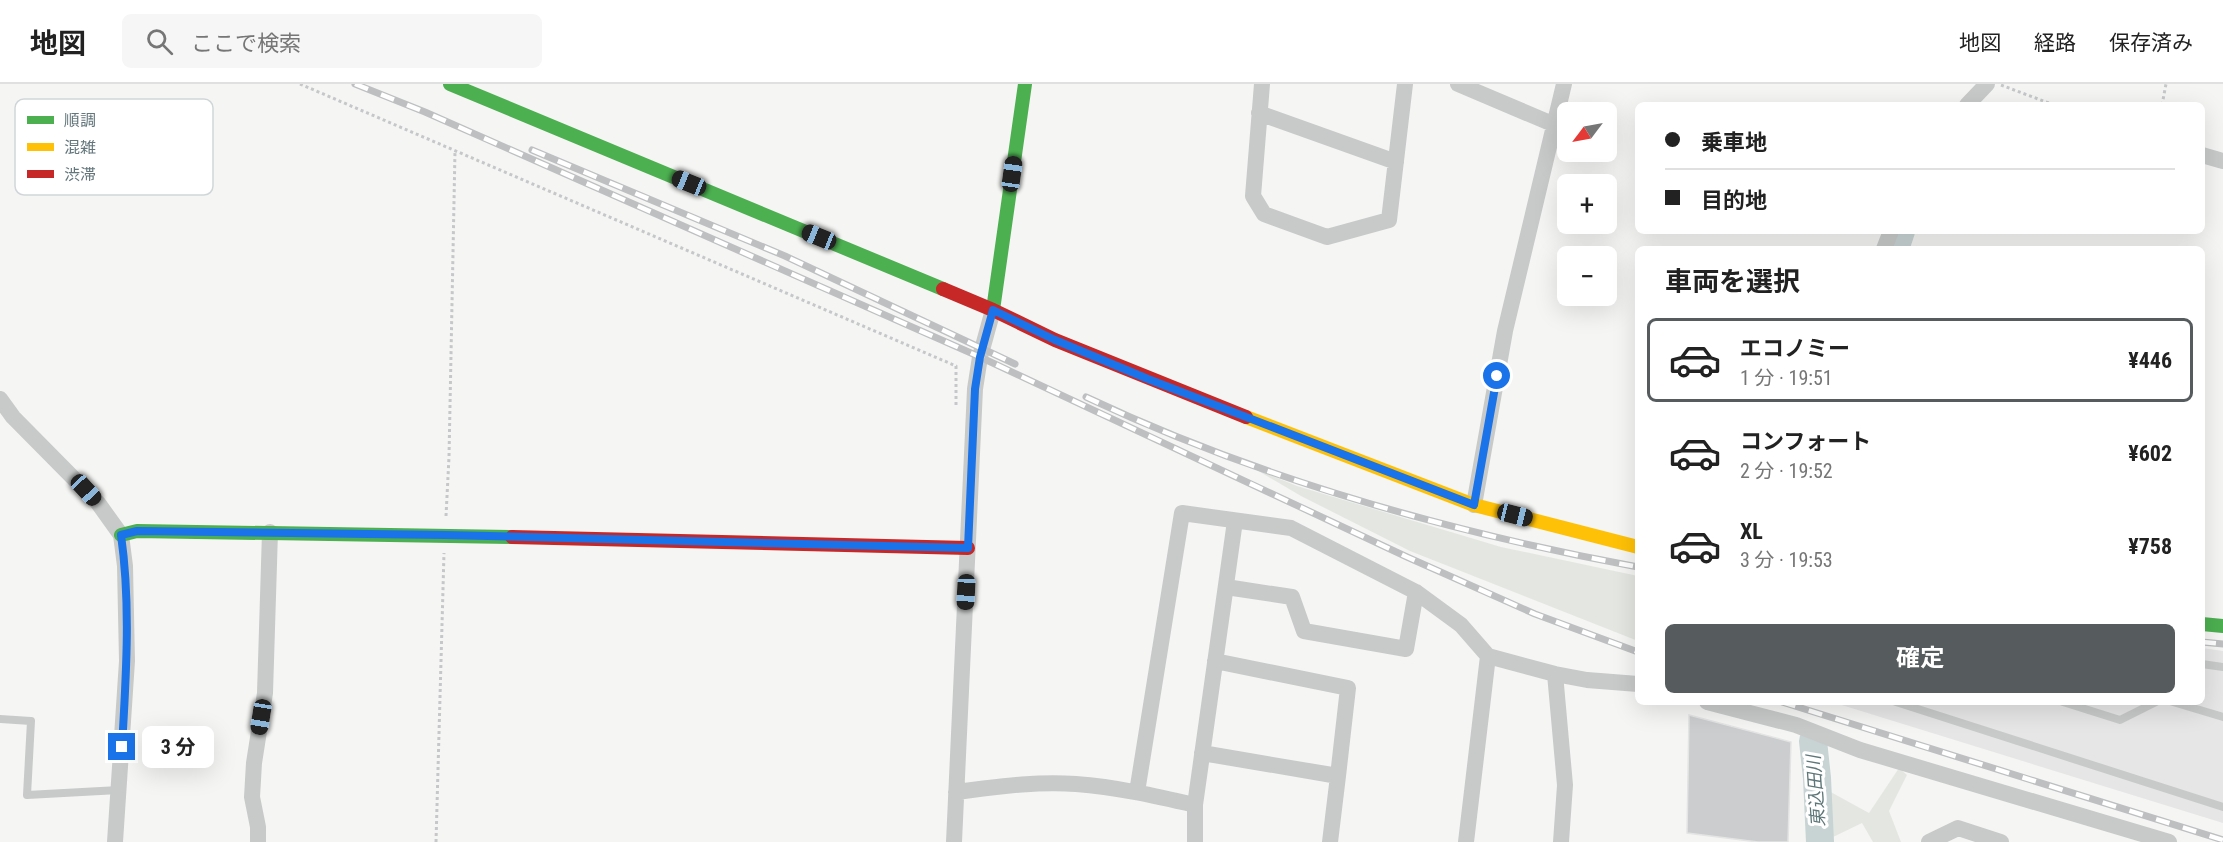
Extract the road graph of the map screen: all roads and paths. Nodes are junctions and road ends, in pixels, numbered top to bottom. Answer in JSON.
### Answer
{"nodes":[{"id":1,"x":300,"y":84,"type":"edge"},
{"id":2,"x":450,"y":84,"type":"edge"},
{"id":3,"x":1025,"y":84,"type":"edge"},
{"id":4,"x":1262,"y":84,"type":"edge"},
{"id":5,"x":1405,"y":84,"type":"edge"},
{"id":6,"x":1458,"y":84,"type":"edge"},
{"id":7,"x":1564,"y":84,"type":"edge"},
{"id":8,"x":1987,"y":84,"type":"edge"},
{"id":9,"x":1999,"y":84,"type":"edge"},
{"id":10,"x":2166,"y":84,"type":"edge"},
{"id":11,"x":1970,"y":102,"type":"edge"},
{"id":12,"x":2046,"y":102,"type":"edge"},
{"id":13,"x":2163,"y":102,"type":"edge"},
{"id":14,"x":1259,"y":113,"type":"junction"},
{"id":15,"x":1555,"y":125,"type":"junction"},
{"id":16,"x":455,"y":151,"type":"junction"},
{"id":17,"x":2205,"y":156,"type":"edge"},
{"id":18,"x":2223,"y":161,"type":"edge"},
{"id":19,"x":1396,"y":162,"type":"junction"},
{"id":20,"x":993,"y":310,"type":"junction"},
{"id":21,"x":0,"y":399,"type":"edge"},
{"id":22,"x":957,"y":412,"type":"dead end"},
{"id":23,"x":1474,"y":505,"type":"junction"},
{"id":24,"x":1235,"y":521,"type":"junction"},
{"id":25,"x":270,"y":532,"type":"junction"},
{"id":26,"x":121,"y":535,"type":"junction"},
{"id":27,"x":445,"y":535,"type":"junction"},
{"id":28,"x":1635,"y":546,"type":"edge"},
{"id":29,"x":968,"y":548,"type":"junction"},
{"id":30,"x":1226,"y":587,"type":"junction"},
{"id":31,"x":1416,"y":592,"type":"junction"},
{"id":32,"x":2205,"y":624,"type":"edge"},
{"id":33,"x":2223,"y":626,"type":"edge"},
{"id":34,"x":1488,"y":656,"type":"junction"},
{"id":35,"x":1215,"y":661,"type":"junction"},
{"id":36,"x":2205,"y":664,"type":"edge"},
{"id":37,"x":2223,"y":667,"type":"edge"},
{"id":38,"x":1555,"y":674,"type":"junction"},
{"id":39,"x":1635,"y":684,"type":"edge"},
{"id":40,"x":1719,"y":705,"type":"edge"},
{"id":41,"x":1905,"y":705,"type":"edge"},
{"id":42,"x":2072,"y":705,"type":"edge"},
{"id":43,"x":2150,"y":705,"type":"edge"},
{"id":44,"x":2183,"y":705,"type":"edge"},
{"id":45,"x":2223,"y":717,"type":"edge"},
{"id":46,"x":0,"y":719,"type":"edge"},
{"id":47,"x":1202,"y":753,"type":"junction"},
{"id":48,"x":1338,"y":776,"type":"junction"},
{"id":49,"x":119,"y":790,"type":"junction"},
{"id":50,"x":956,"y":792,"type":"junction"},
{"id":51,"x":1137,"y":792,"type":"junction"},
{"id":52,"x":1195,"y":805,"type":"junction"},
{"id":53,"x":2223,"y":807,"type":"edge"},
{"id":54,"x":115,"y":842,"type":"edge"},
{"id":55,"x":258,"y":842,"type":"edge"},
{"id":56,"x":436,"y":842,"type":"edge"},
{"id":57,"x":954,"y":842,"type":"edge"},
{"id":58,"x":1195,"y":842,"type":"edge"},
{"id":59,"x":1330,"y":842,"type":"edge"},
{"id":60,"x":1466,"y":842,"type":"edge"},
{"id":61,"x":1561,"y":842,"type":"edge"},
{"id":62,"x":1929,"y":842,"type":"edge"},
{"id":63,"x":1999,"y":842,"type":"edge"},
{"id":64,"x":2169,"y":842,"type":"edge"}],
"edges":[{"from":1,"to":16,"type":"path"},
{"from":2,"to":20,"type":"street"},
{"from":3,"to":20,"type":"street"},
{"from":4,"to":14,"type":"street"},
{"from":5,"to":19,"type":"street"},
{"from":6,"to":15,"type":"street"},
{"from":7,"to":15,"type":"street"},
{"from":8,"to":11,"type":"street"},
{"from":9,"to":12,"type":"path"},
{"from":10,"to":13,"type":"path"},
{"from":14,"to":19,"type":"street"},
{"from":14,"to":19,"type":"street"},
{"from":15,"to":23,"type":"street"},
{"from":16,"to":22,"type":"path"},
{"from":16,"to":27,"type":"path"},
{"from":17,"to":18,"type":"street"},
{"from":20,"to":23,"type":"street"},
{"from":20,"to":29,"type":"street"},
{"from":21,"to":26,"type":"street"},
{"from":23,"to":28,"type":"street"},
{"from":24,"to":30,"type":"street"},
{"from":24,"to":31,"type":"street"},
{"from":24,"to":51,"type":"street"},
{"from":25,"to":26,"type":"street"},
{"from":25,"to":27,"type":"street"},
{"from":25,"to":55,"type":"street"},
{"from":26,"to":49,"type":"street"},
{"from":27,"to":29,"type":"street"},
{"from":27,"to":56,"type":"path"},
{"from":29,"to":50,"type":"street"},
{"from":30,"to":31,"type":"street"},
{"from":30,"to":35,"type":"street"},
{"from":31,"to":34,"type":"street"},
{"from":32,"to":33,"type":"street"},
{"from":34,"to":38,"type":"street"},
{"from":34,"to":60,"type":"street"},
{"from":35,"to":47,"type":"street"},
{"from":35,"to":48,"type":"street"},
{"from":36,"to":37,"type":"lane"},
{"from":38,"to":39,"type":"street"},
{"from":38,"to":61,"type":"street"},
{"from":40,"to":64,"type":"street"},
{"from":41,"to":53,"type":"lane"},
{"from":42,"to":43,"type":"lane"},
{"from":44,"to":45,"type":"lane"},
{"from":46,"to":49,"type":"lane"},
{"from":47,"to":48,"type":"street"},
{"from":47,"to":52,"type":"street"},
{"from":48,"to":59,"type":"street"},
{"from":49,"to":54,"type":"street"},
{"from":50,"to":51,"type":"street"},
{"from":50,"to":57,"type":"street"},
{"from":51,"to":52,"type":"street"},
{"from":52,"to":58,"type":"street"},
{"from":62,"to":63,"type":"street"}]}
